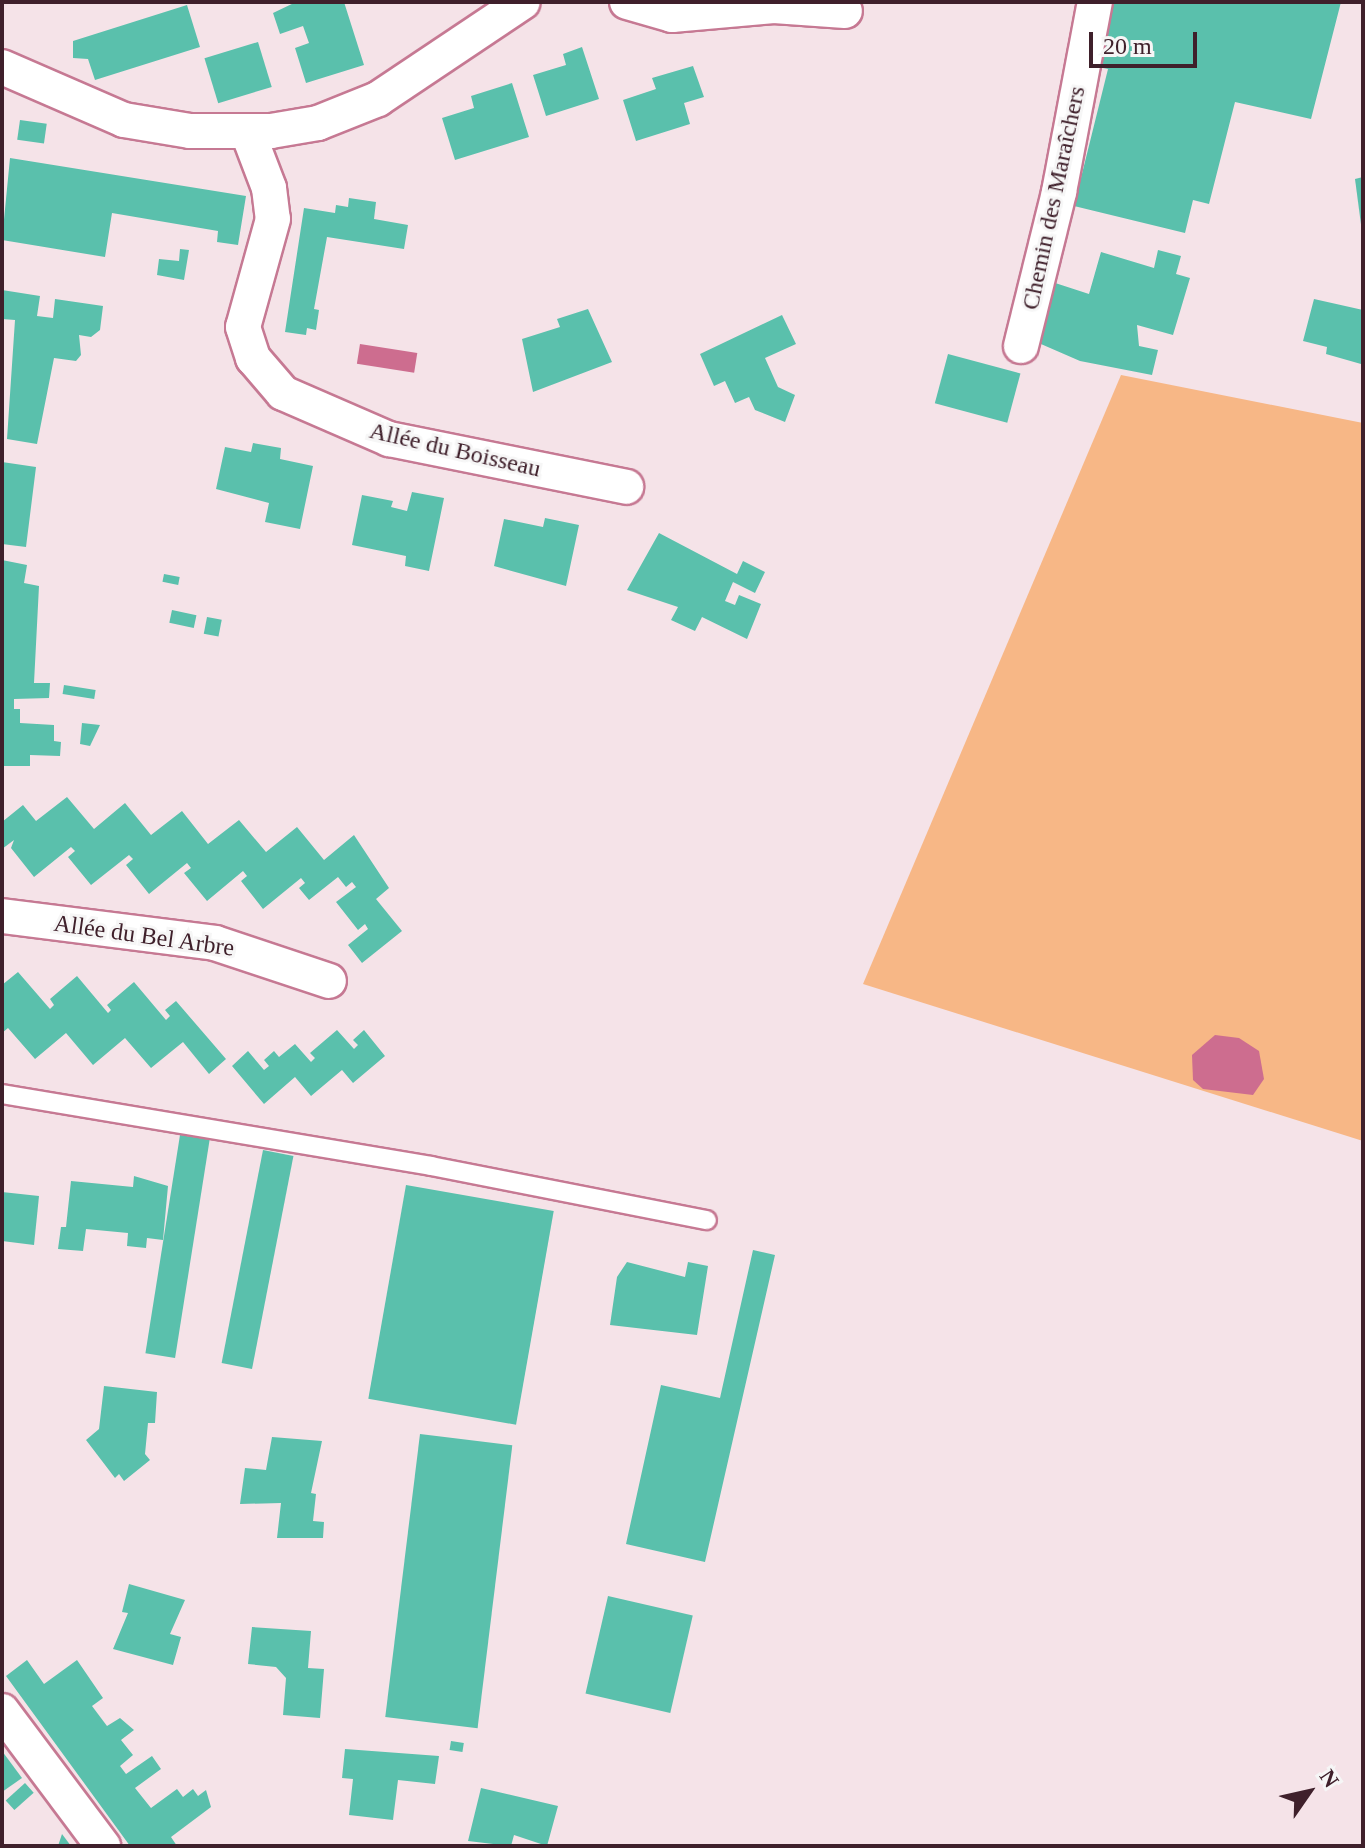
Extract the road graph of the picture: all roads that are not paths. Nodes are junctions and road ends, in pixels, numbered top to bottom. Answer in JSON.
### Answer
{"nodes":[{"id":1,"x":523,"y":2,"type":"edge"},
{"id":2,"x":627,"y":2,"type":"edge"},
{"id":3,"x":1095,"y":2,"type":"edge"},
{"id":4,"x":845,"y":11,"type":"dead end"},
{"id":5,"x":2,"y":67,"type":"edge"},
{"id":6,"x":248,"y":133,"type":"junction"},
{"id":7,"x":1021,"y":346,"type":"dead end"},
{"id":8,"x":626,"y":487,"type":"dead end"},
{"id":9,"x":2,"y":916,"type":"edge"},
{"id":10,"x":329,"y":981,"type":"dead end"},
{"id":11,"x":2,"y":1094,"type":"edge"},
{"id":12,"x":707,"y":1220,"type":"dead end"},
{"id":13,"x":2,"y":1711,"type":"edge"},
{"id":14,"x":103,"y":1846,"type":"edge"}],
"edges":[{"from":1,"to":6,"type":"street"},
{"from":2,"to":4,"type":"street"},
{"from":3,"to":7,"type":"street","name":"Chemin des Maraîchers"},
{"from":5,"to":6,"type":"street"},
{"from":6,"to":8,"type":"street","name":"Allée du Boisseau"},
{"from":9,"to":10,"type":"street","name":"Allée du Bel Arbre"},
{"from":11,"to":12,"type":"lane"},
{"from":13,"to":14,"type":"street"}]}
